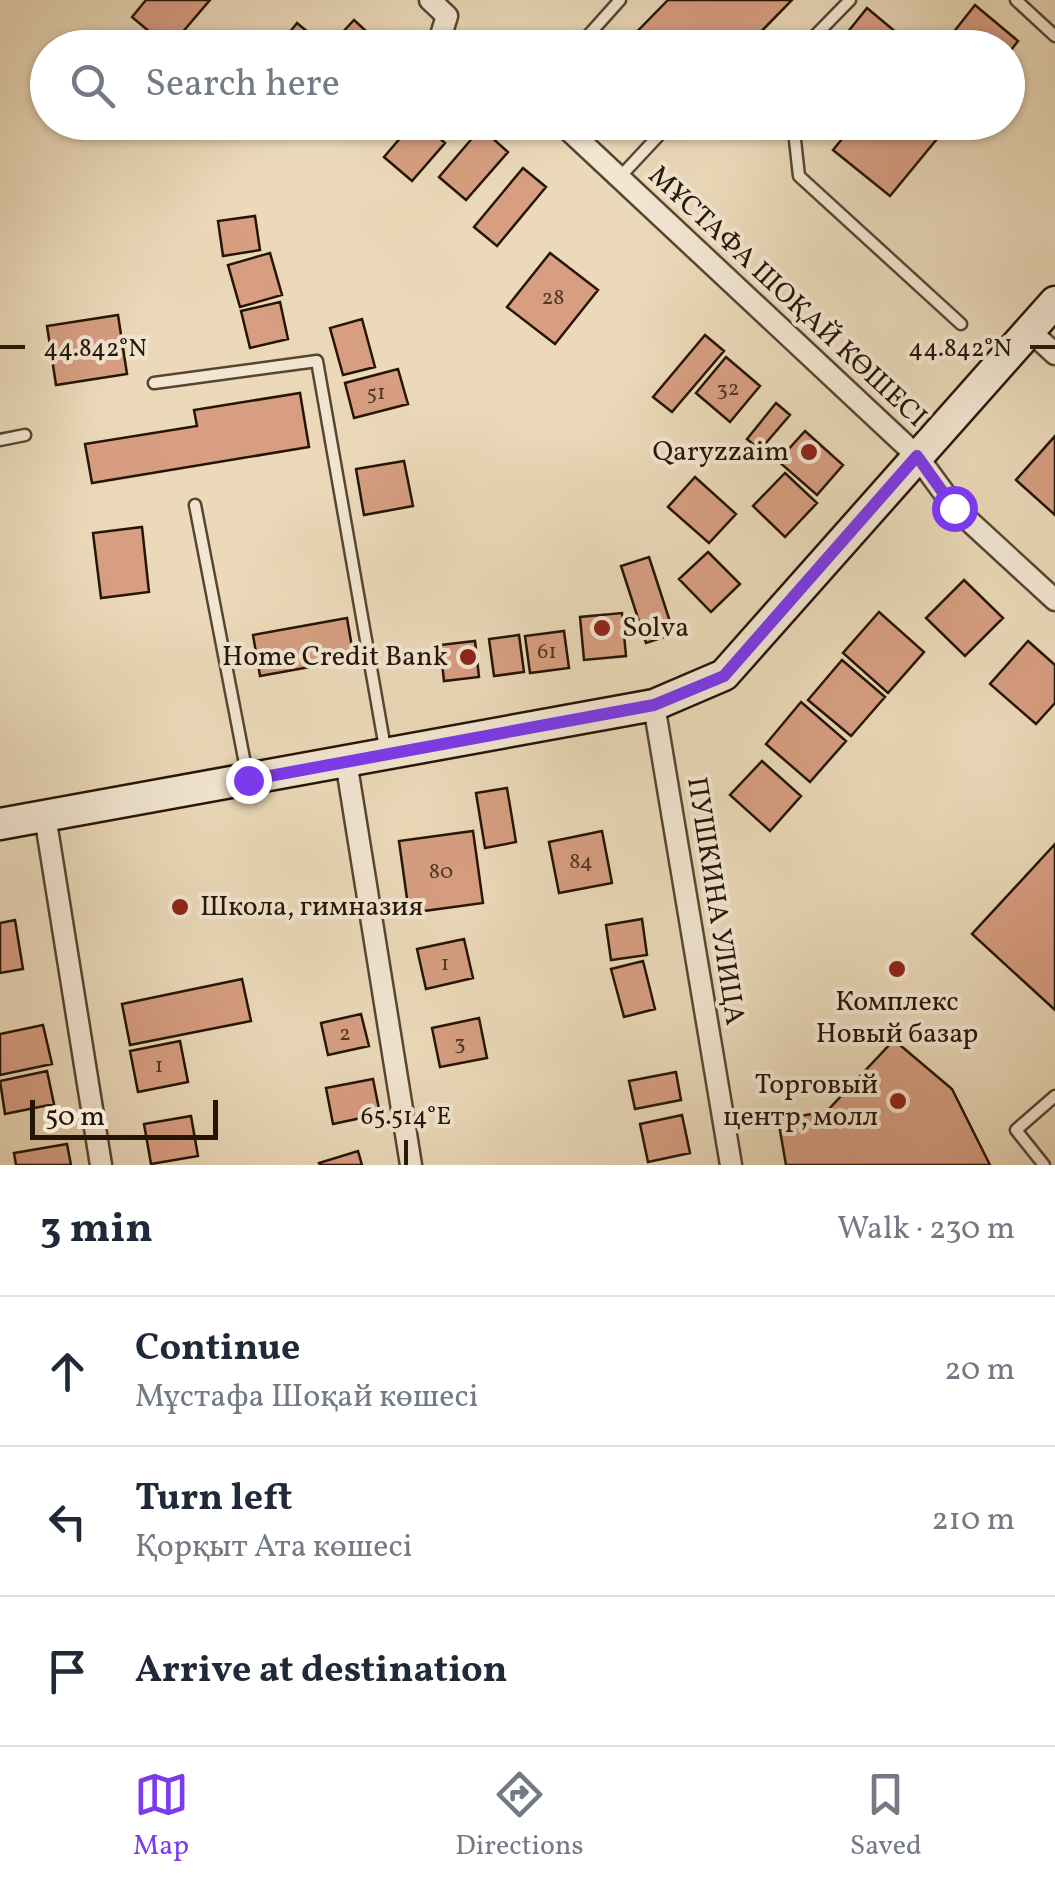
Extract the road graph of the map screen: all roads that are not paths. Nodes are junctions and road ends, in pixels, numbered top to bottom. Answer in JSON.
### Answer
{"nodes":[{"id":1,"x":430,"y":0,"type":"edge"},
{"id":2,"x":620,"y":0,"type":"edge"},
{"id":3,"x":850,"y":0,"type":"edge"},
{"id":4,"x":1016,"y":0,"type":"edge"},
{"id":5,"x":442,"y":30,"type":"edge"},
{"id":6,"x":593,"y":30,"type":"edge"},
{"id":7,"x":821,"y":30,"type":"edge"},
{"id":8,"x":1055,"y":36,"type":"edge"},
{"id":9,"x":579,"y":140,"type":"edge"},
{"id":10,"x":655,"y":140,"type":"edge"},
{"id":11,"x":795,"y":140,"type":"edge"},
{"id":12,"x":620,"y":178,"type":"junction"},
{"id":13,"x":1055,"y":302,"type":"edge"},
{"id":14,"x":961,"y":324,"type":"dead end"},
{"id":15,"x":1030,"y":332,"type":"junction"},
{"id":16,"x":1055,"y":354,"type":"edge"},
{"id":17,"x":154,"y":382,"type":"dead end"},
{"id":18,"x":26,"y":435,"type":"dead end"},
{"id":19,"x":0,"y":440,"type":"edge"},
{"id":20,"x":917,"y":456,"type":"junction"},
{"id":21,"x":195,"y":505,"type":"dead end"},
{"id":22,"x":1055,"y":600,"type":"edge"},
{"id":23,"x":654,"y":705,"type":"junction"},
{"id":24,"x":386,"y":754,"type":"junction"},
{"id":25,"x":346,"y":762,"type":"junction"},
{"id":26,"x":248,"y":780,"type":"junction"},
{"id":27,"x":45,"y":816,"type":"junction"},
{"id":28,"x":0,"y":822,"type":"edge"},
{"id":29,"x":1055,"y":1096,"type":"edge"},
{"id":30,"x":100,"y":1165,"type":"edge"},
{"id":31,"x":411,"y":1165,"type":"edge"},
{"id":32,"x":730,"y":1165,"type":"edge"},
{"id":33,"x":1044,"y":1165,"type":"edge"}],
"edges":[{"from":1,"to":5,"type":"street"},
{"from":2,"to":6,"type":"lane"},
{"from":3,"to":7,"type":"lane"},
{"from":4,"to":8,"type":"lane"},
{"from":9,"to":12,"type":"street","name":"МҰСТАФА ШОҚАЙ КӨШЕСІ"},
{"from":10,"to":12,"type":"lane"},
{"from":11,"to":14,"type":"lane"},
{"from":12,"to":20,"type":"street","name":"МҰСТАФА ШОҚАЙ КӨШЕСІ"},
{"from":13,"to":15,"type":"main road"},
{"from":15,"to":16,"type":"street"},
{"from":15,"to":20,"type":"main road"},
{"from":17,"to":24,"type":"lane"},
{"from":18,"to":19,"type":"lane"},
{"from":20,"to":22,"type":"street","name":"МҰСТАФА ШОҚАЙ КӨШЕСІ"},
{"from":20,"to":23,"type":"main road"},
{"from":21,"to":26,"type":"lane"},
{"from":23,"to":24,"type":"main road"},
{"from":23,"to":32,"type":"street","name":"ПУШКИНА УЛИЦА"},
{"from":24,"to":25,"type":"main road"},
{"from":25,"to":26,"type":"main road"},
{"from":25,"to":31,"type":"street"},
{"from":26,"to":27,"type":"main road"},
{"from":27,"to":28,"type":"main road"},
{"from":27,"to":30,"type":"street"},
{"from":29,"to":33,"type":"lane"}]}
